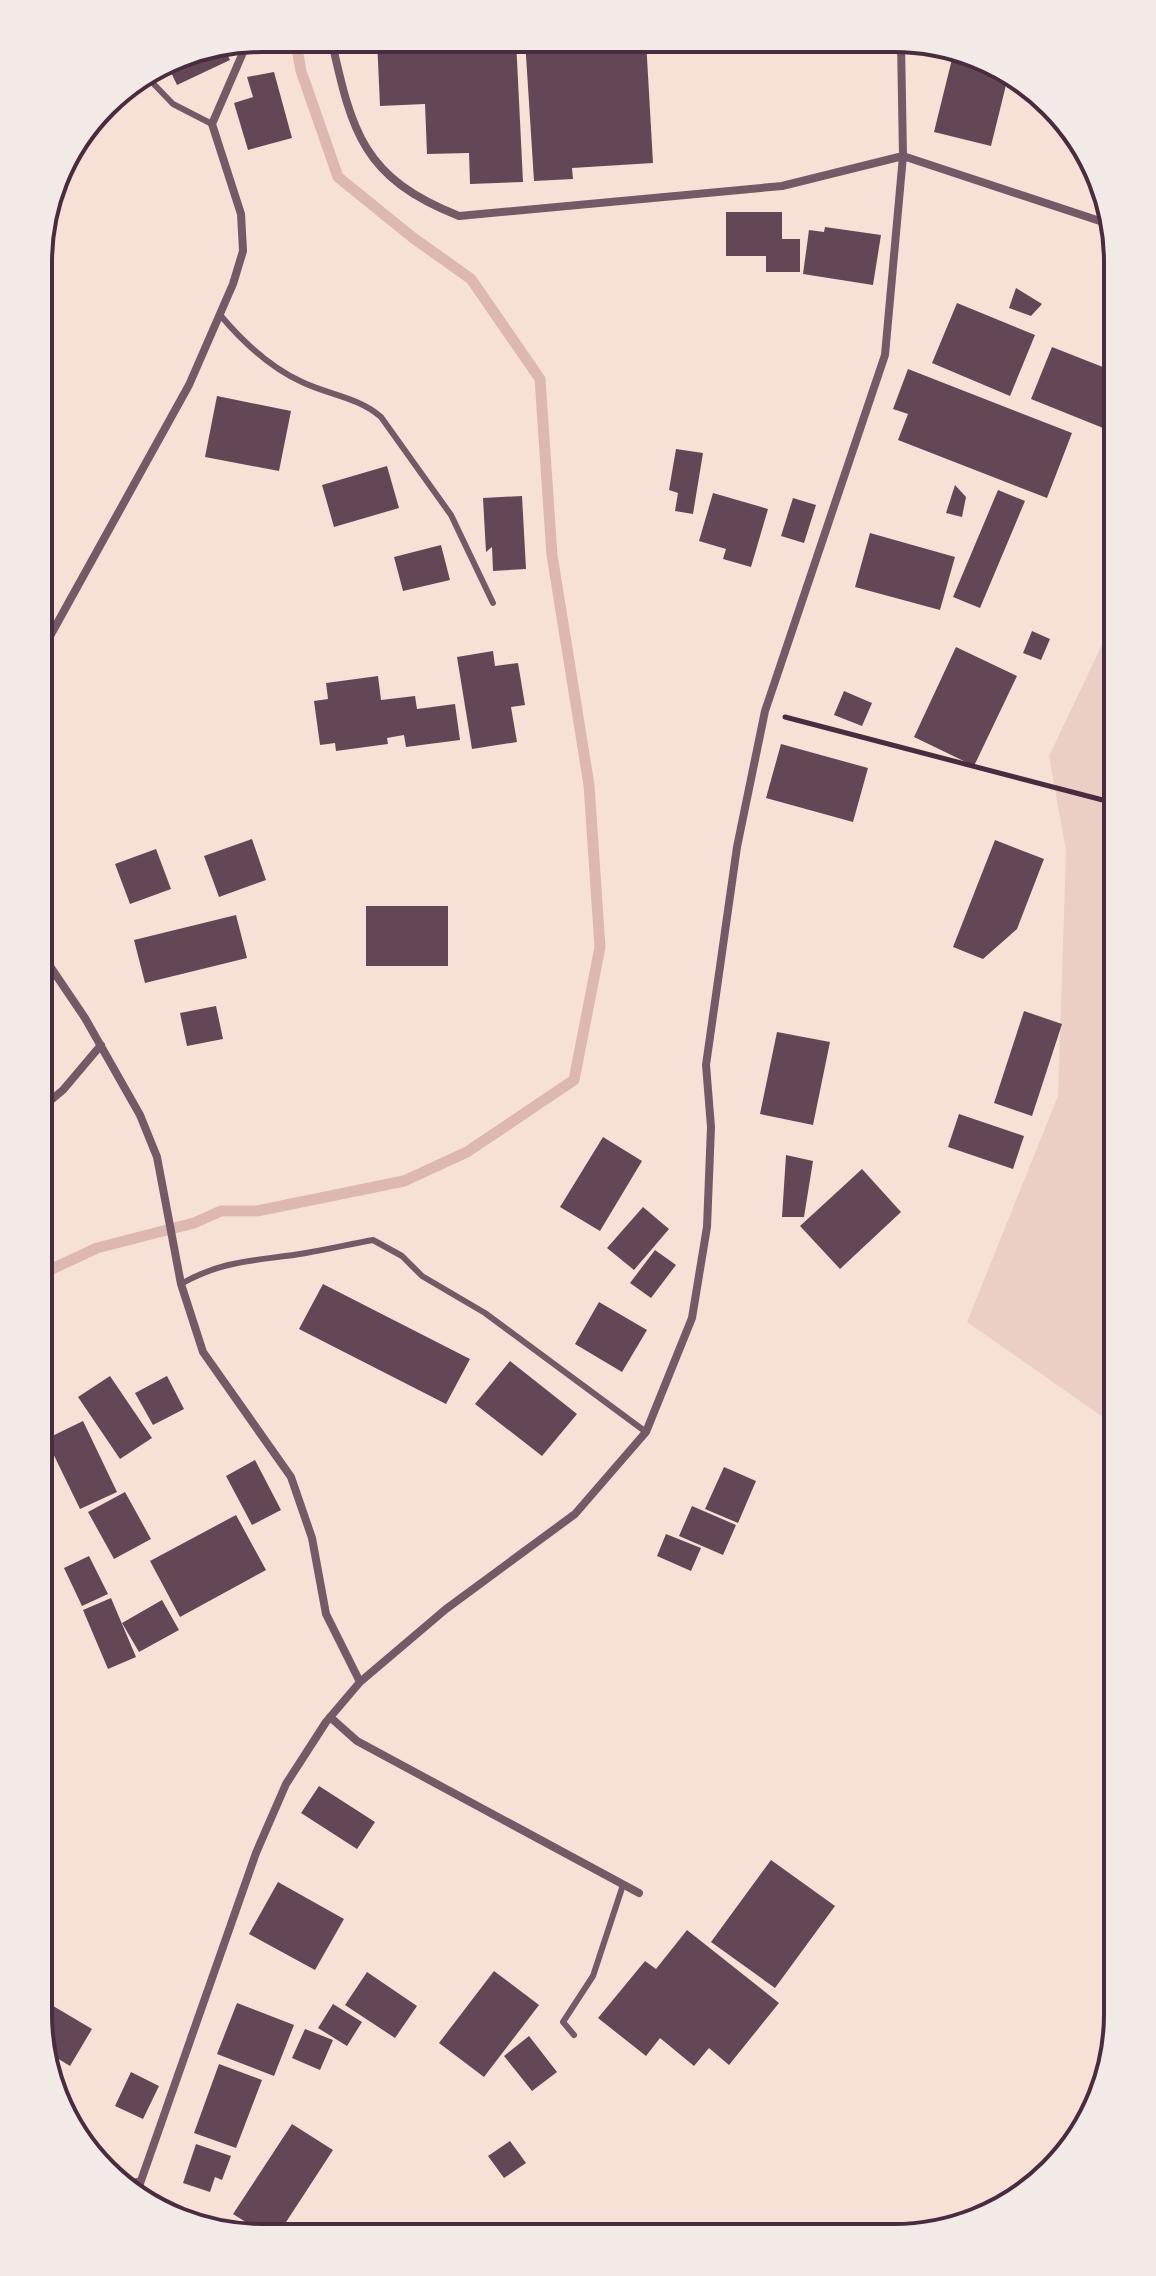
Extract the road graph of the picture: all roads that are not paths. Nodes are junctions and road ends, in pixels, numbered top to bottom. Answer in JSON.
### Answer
{"nodes":[{"id":1,"x":335,"y":52,"type":"edge"},
{"id":2,"x":243,"y":53,"type":"edge"},
{"id":3,"x":901,"y":53,"type":"edge"},
{"id":4,"x":153,"y":83,"type":"edge"},
{"id":5,"x":212,"y":124,"type":"junction"},
{"id":6,"x":903,"y":156,"type":"junction"},
{"id":7,"x":1099,"y":221,"type":"edge"},
{"id":8,"x":221,"y":316,"type":"junction"},
{"id":9,"x":493,"y":603,"type":"dead end"},
{"id":10,"x":52,"y":633,"type":"edge"},
{"id":11,"x":52,"y":970,"type":"edge"},
{"id":12,"x":101,"y":1045,"type":"junction"},
{"id":13,"x":52,"y":1099,"type":"edge"},
{"id":14,"x":181,"y":1284,"type":"junction"},
{"id":15,"x":646,"y":1432,"type":"junction"},
{"id":16,"x":360,"y":1682,"type":"junction"},
{"id":17,"x":330,"y":1717,"type":"junction"},
{"id":18,"x":623,"y":1885,"type":"junction"},
{"id":19,"x":639,"y":1893,"type":"dead end"},
{"id":20,"x":574,"y":2035,"type":"dead end"},
{"id":21,"x":140,"y":2181,"type":"junction"},
{"id":22,"x":136,"y":2182,"type":"edge"},
{"id":23,"x":139,"y":2184,"type":"edge"}],
"edges":[{"from":1,"to":6,"type":"street"},
{"from":2,"to":5,"type":"street"},
{"from":3,"to":6,"type":"street"},
{"from":4,"to":5,"type":"lane"},
{"from":5,"to":8,"type":"street"},
{"from":6,"to":7,"type":"street"},
{"from":6,"to":15,"type":"street"},
{"from":8,"to":9,"type":"lane"},
{"from":8,"to":10,"type":"street"},
{"from":11,"to":12,"type":"street"},
{"from":12,"to":13,"type":"street"},
{"from":12,"to":14,"type":"street"},
{"from":14,"to":15,"type":"lane"},
{"from":14,"to":16,"type":"street"},
{"from":15,"to":16,"type":"street"},
{"from":16,"to":17,"type":"street"},
{"from":17,"to":18,"type":"street"},
{"from":17,"to":21,"type":"street"},
{"from":18,"to":19,"type":"street"},
{"from":18,"to":20,"type":"lane"},
{"from":21,"to":22,"type":"street"},
{"from":21,"to":23,"type":"street"}]}
